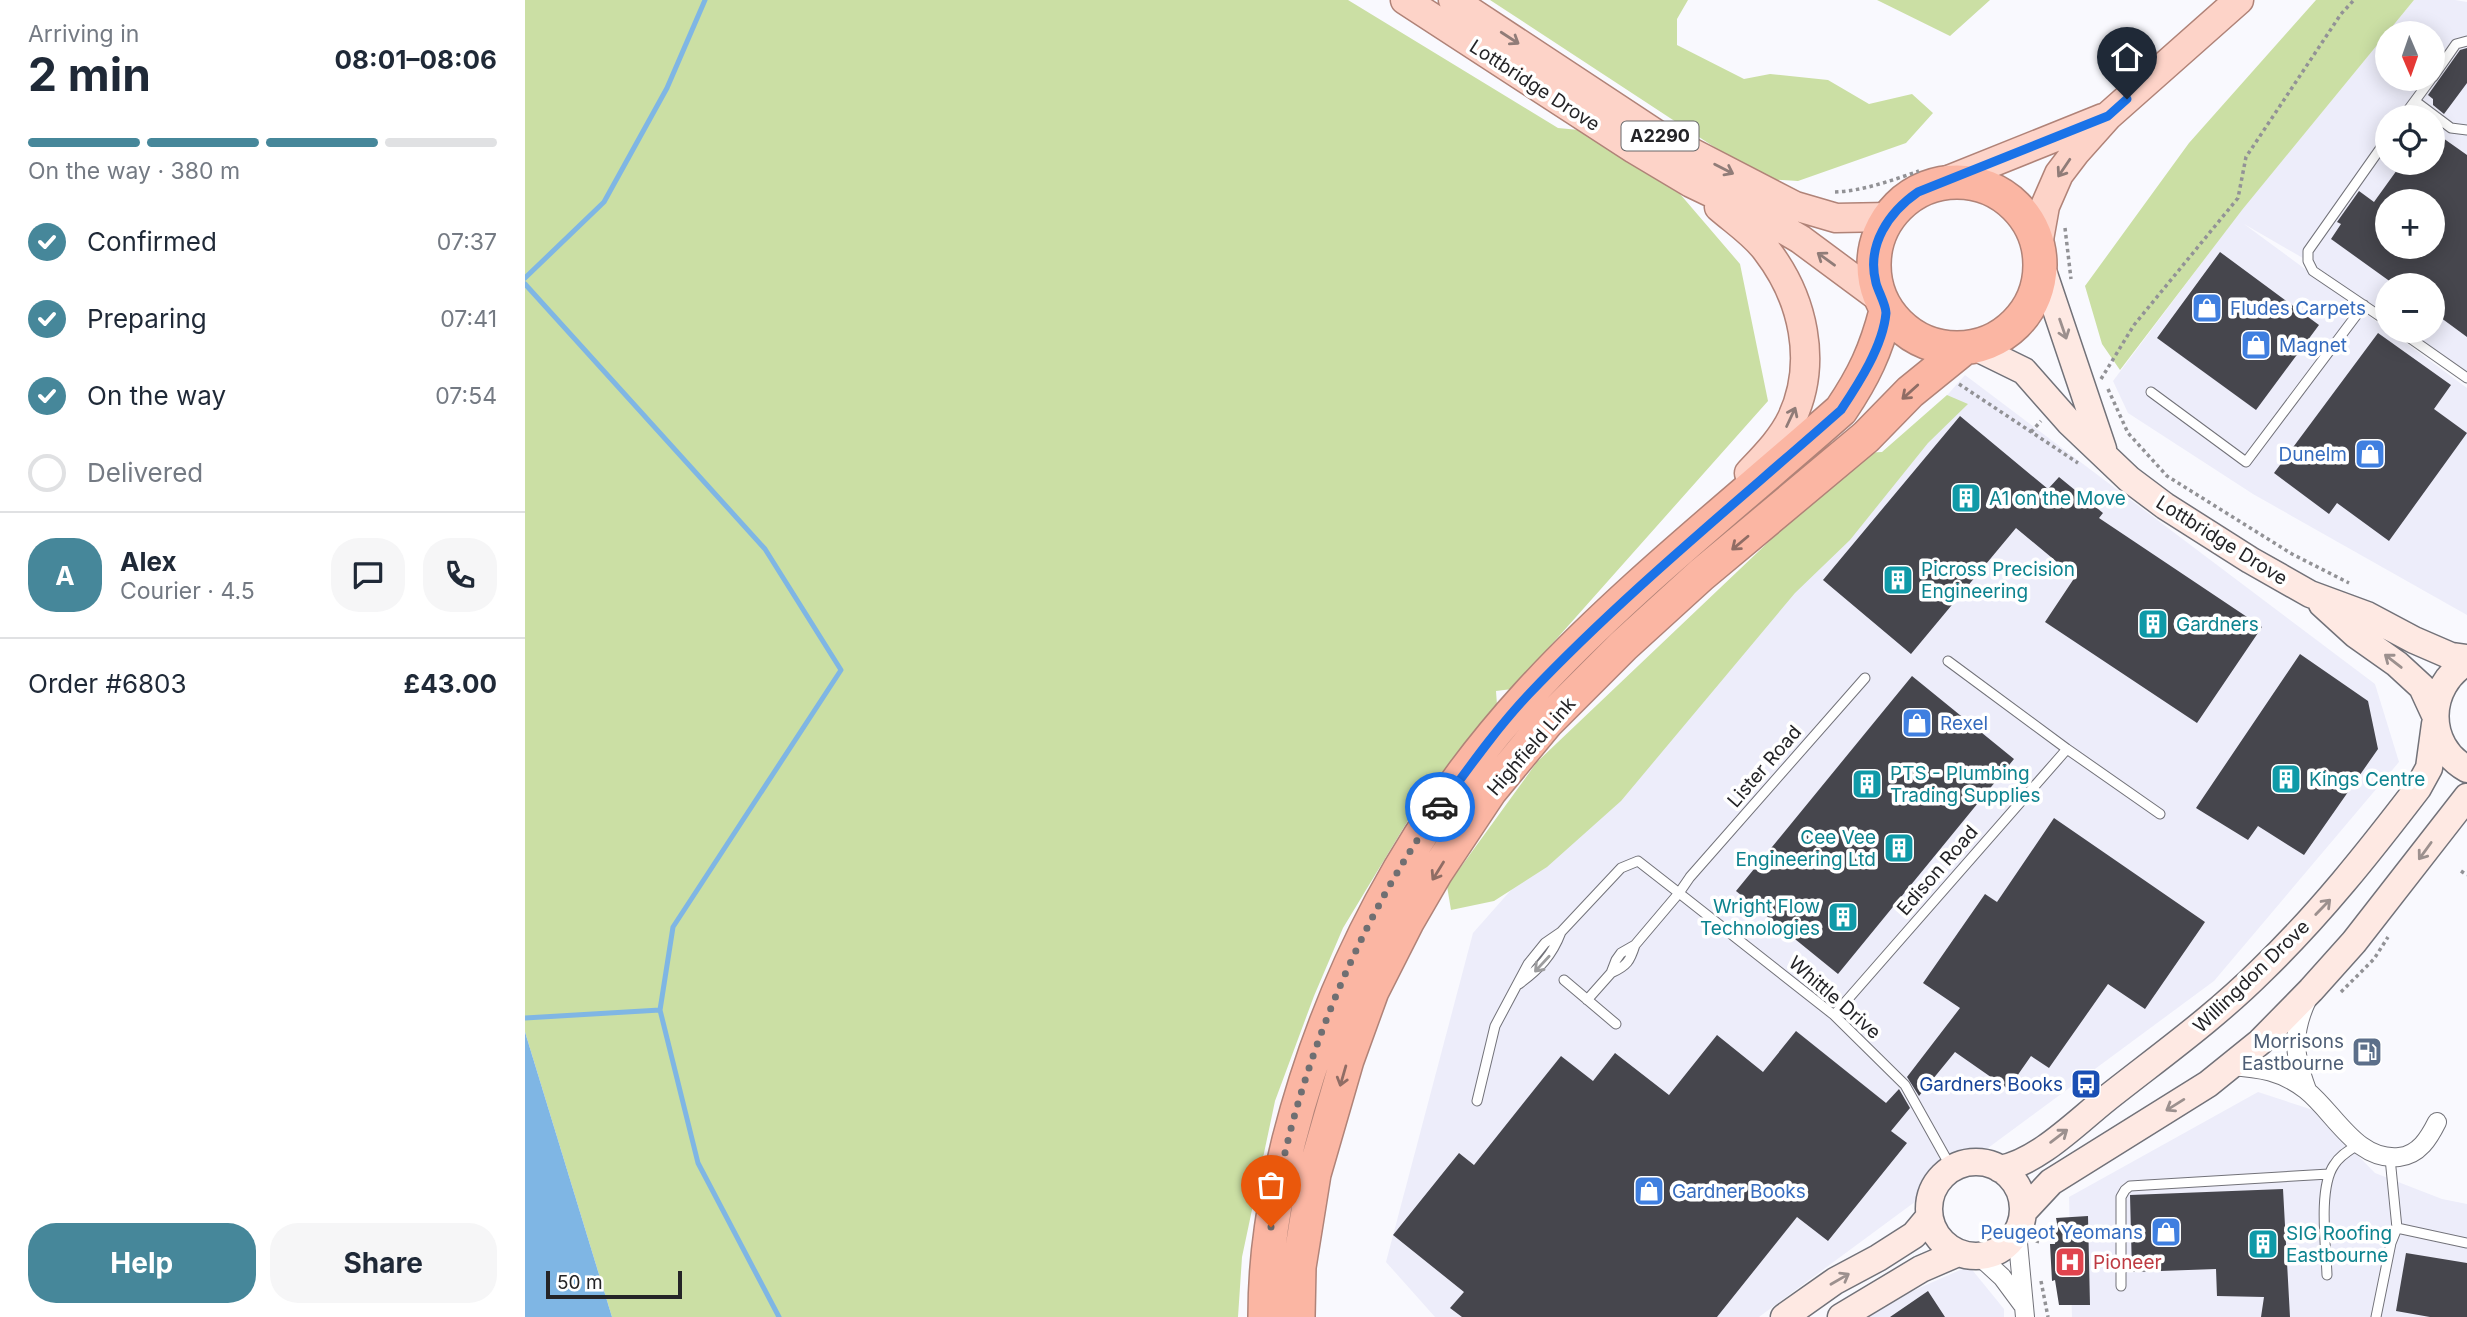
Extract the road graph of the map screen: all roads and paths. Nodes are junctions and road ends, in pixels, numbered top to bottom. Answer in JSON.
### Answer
{"nodes":[{"id":1,"x":1405,"y":0,"type":"edge"},
{"id":2,"x":1453,"y":0,"type":"edge"},
{"id":3,"x":2239,"y":0,"type":"edge"},
{"id":4,"x":2354,"y":0,"type":"edge"},
{"id":5,"x":2467,"y":41,"type":"edge"},
{"id":6,"x":2445,"y":60,"type":"edge"},
{"id":7,"x":2422,"y":91,"type":"edge"},
{"id":8,"x":2415,"y":101,"type":"junction"},
{"id":9,"x":2412,"y":105,"type":"edge"},
{"id":10,"x":2108,"y":116,"type":"junction"},
{"id":11,"x":2467,"y":130,"type":"edge"},
{"id":12,"x":2375,"y":156,"type":"edge"},
{"id":13,"x":1928,"y":177,"type":"junction"},
{"id":14,"x":1691,"y":183,"type":"junction"},
{"id":15,"x":1824,"y":193,"type":"dead end"},
{"id":16,"x":1889,"y":217,"type":"junction"},
{"id":17,"x":2040,"y":255,"type":"junction"},
{"id":18,"x":2364,"y":304,"type":"junction"},
{"id":19,"x":1884,"y":305,"type":"junction"},
{"id":20,"x":2375,"y":312,"type":"edge"},
{"id":21,"x":2417,"y":343,"type":"edge"},
{"id":22,"x":1969,"y":348,"type":"junction"},
{"id":23,"x":2103,"y":378,"type":"dead end"},
{"id":24,"x":2467,"y":378,"type":"edge"},
{"id":25,"x":2151,"y":392,"type":"dead end"},
{"id":26,"x":2106,"y":454,"type":"junction"},
{"id":27,"x":1705,"y":529,"type":"junction"},
{"id":28,"x":2310,"y":594,"type":"junction"},
{"id":29,"x":2467,"y":660,"type":"edge"},
{"id":30,"x":1948,"y":661,"type":"dead end"},
{"id":31,"x":1865,"y":678,"type":"dead end"},
{"id":32,"x":2435,"y":719,"type":"junction"},
{"id":33,"x":2067,"y":749,"type":"junction"},
{"id":34,"x":2467,"y":769,"type":"edge"},
{"id":35,"x":2467,"y":797,"type":"edge"},
{"id":36,"x":2160,"y":814,"type":"dead end"},
{"id":37,"x":2461,"y":871,"type":"dead end"},
{"id":38,"x":2467,"y":875,"type":"edge"},
{"id":39,"x":1679,"y":893,"type":"junction"},
{"id":40,"x":1564,"y":981,"type":"dead end"},
{"id":41,"x":2311,"y":990,"type":"junction"},
{"id":42,"x":1587,"y":1000,"type":"junction"},
{"id":43,"x":1834,"y":1015,"type":"junction"},
{"id":44,"x":1616,"y":1024,"type":"dead end"},
{"id":45,"x":2230,"y":1066,"type":"junction"},
{"id":46,"x":2307,"y":1090,"type":"junction"},
{"id":47,"x":1477,"y":1101,"type":"dead end"},
{"id":48,"x":2437,"y":1122,"type":"dead end"},
{"id":49,"x":2359,"y":1144,"type":"junction"},
{"id":50,"x":2390,"y":1158,"type":"junction"},
{"id":51,"x":1952,"y":1169,"type":"junction"},
{"id":52,"x":2000,"y":1169,"type":"junction"},
{"id":53,"x":2329,"y":1174,"type":"junction"},
{"id":54,"x":1929,"y":1217,"type":"junction"},
{"id":55,"x":2020,"y":1222,"type":"junction"},
{"id":56,"x":2397,"y":1228,"type":"junction"},
{"id":57,"x":2467,"y":1243,"type":"edge"},
{"id":58,"x":1968,"y":1255,"type":"junction"},
{"id":59,"x":2327,"y":1275,"type":"dead end"},
{"id":60,"x":2121,"y":1286,"type":"dead end"},
{"id":61,"x":2024,"y":1311,"type":"edge"},
{"id":62,"x":1265,"y":1317,"type":"edge"},
{"id":63,"x":1298,"y":1317,"type":"edge"},
{"id":64,"x":1784,"y":1317,"type":"edge"},
{"id":65,"x":1841,"y":1317,"type":"edge"},
{"id":66,"x":2375,"y":1317,"type":"edge"}],
"edges":[{"from":1,"to":14,"type":"main road","name":"Lottbridge Drove","number":"A2290"},
{"from":2,"to":16,"type":"main road","name":"Lottbridge Drove","number":"A2290","one_way":true},
{"from":3,"to":10,"type":"main road"},
{"from":4,"to":23,"type":"path"},
{"from":5,"to":6,"type":"lane"},
{"from":7,"to":8,"type":"lane"},
{"from":8,"to":9,"type":"lane"},
{"from":8,"to":11,"type":"lane"},
{"from":10,"to":13,"type":"main road"},
{"from":10,"to":17,"type":"main road","one_way":true},
{"from":12,"to":18,"type":"lane"},
{"from":13,"to":15,"type":"path"},
{"from":13,"to":16,"type":"highway"},
{"from":13,"to":17,"type":"highway"},
{"from":19,"to":14,"type":"main road","name":"Lottbridge Drove","number":"A2290","one_way":true},
{"from":27,"to":14,"type":"main road","one_way":true},
{"from":16,"to":19,"type":"highway"},
{"from":17,"to":22,"type":"highway"},
{"from":17,"to":26,"type":"street","name":"Lottbridge Drove","one_way":true},
{"from":18,"to":20,"type":"lane"},
{"from":18,"to":25,"type":"lane"},
{"from":19,"to":22,"type":"highway"},
{"from":19,"to":27,"type":"highway","name":"Highfield Link"},
{"from":21,"to":24,"type":"lane"},
{"from":22,"to":26,"type":"street","name":"Lottbridge Drove"},
{"from":22,"to":63,"type":"highway","name":"Highfield Link","one_way":true},
{"from":26,"to":28,"type":"street","name":"Lottbridge Drove"},
{"from":27,"to":62,"type":"highway","name":"Highfield Link"},
{"from":28,"to":29,"type":"street","name":"Lottbridge Drove"},
{"from":32,"to":28,"type":"street","name":"Lottbridge Drove","one_way":true},
{"from":29,"to":32,"type":"street","name":"Willingdon Drove"},
{"from":30,"to":33,"type":"lane"},
{"from":31,"to":39,"type":"lane","name":"Lister Road"},
{"from":32,"to":34,"type":"street","name":"Lottbridge Drove"},
{"from":52,"to":32,"type":"street","name":"Willingdon Drove","one_way":true},
{"from":33,"to":36,"type":"lane"},
{"from":33,"to":43,"type":"lane","name":"Edison Road"},
{"from":35,"to":41,"type":"street","one_way":true},
{"from":37,"to":38,"type":"path"},
{"from":39,"to":42,"type":"lane"},
{"from":39,"to":43,"type":"lane","name":"Whittle Drive"},
{"from":39,"to":47,"type":"lane","name":"Whittle Drive"},
{"from":40,"to":42,"type":"lane"},
{"from":41,"to":45,"type":"street"},
{"from":41,"to":46,"type":"street"},
{"from":42,"to":44,"type":"lane"},
{"from":43,"to":51,"type":"lane","name":"Whittle Drive"},
{"from":45,"to":46,"type":"street"},
{"from":45,"to":55,"type":"street","one_way":true},
{"from":46,"to":49,"type":"street"},
{"from":48,"to":50,"type":"street"},
{"from":49,"to":50,"type":"street"},
{"from":49,"to":53,"type":"lane"},
{"from":50,"to":56,"type":"lane"},
{"from":51,"to":52,"type":"street"},
{"from":51,"to":54,"type":"street"},
{"from":52,"to":55,"type":"street"},
{"from":53,"to":59,"type":"lane"},
{"from":53,"to":60,"type":"lane"},
{"from":54,"to":58,"type":"street"},
{"from":64,"to":54,"type":"street","one_way":true},
{"from":55,"to":58,"type":"street"},
{"from":55,"to":61,"type":"street"},
{"from":56,"to":57,"type":"lane"},
{"from":56,"to":66,"type":"lane"},
{"from":58,"to":61,"type":"street"},
{"from":58,"to":65,"type":"street"}]}
